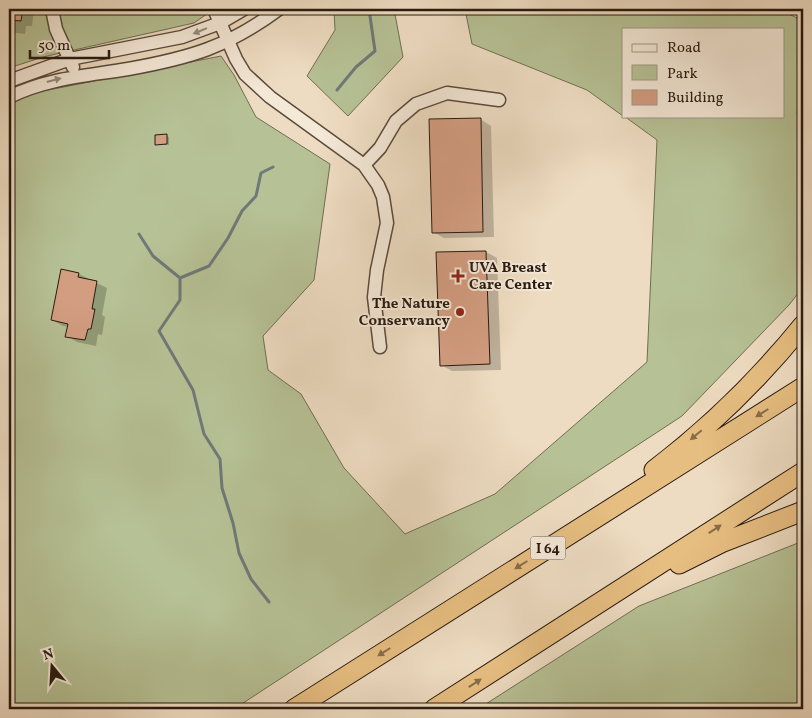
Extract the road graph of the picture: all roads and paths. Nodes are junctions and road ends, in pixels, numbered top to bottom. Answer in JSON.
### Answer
{"nodes":[{"id":1,"x":52,"y":9,"type":"edge"},
{"id":2,"x":214,"y":9,"type":"edge"},
{"id":3,"x":244,"y":9,"type":"edge"},
{"id":4,"x":279,"y":9,"type":"edge"},
{"id":5,"x":220,"y":23,"type":"junction"},
{"id":6,"x":228,"y":41,"type":"junction"},
{"id":7,"x":70,"y":59,"type":"junction"},
{"id":8,"x":75,"y":76,"type":"junction"},
{"id":9,"x":9,"y":81,"type":"edge"},
{"id":10,"x":9,"y":97,"type":"edge"},
{"id":11,"x":499,"y":100,"type":"dead end"},
{"id":12,"x":364,"y":165,"type":"junction"},
{"id":13,"x":803,"y":325,"type":"edge"},
{"id":14,"x":380,"y":347,"type":"dead end"},
{"id":15,"x":803,"y":387,"type":"edge"},
{"id":16,"x":803,"y":472,"type":"edge"},
{"id":17,"x":803,"y":511,"type":"edge"},
{"id":18,"x":554,"y":544,"type":"junction"},
{"id":19,"x":525,"y":650,"type":"junction"},
{"id":20,"x":294,"y":709,"type":"edge"},
{"id":21,"x":434,"y":709,"type":"edge"}],
"edges":[{"from":1,"to":7,"type":"street"},
{"from":2,"to":5,"type":"street"},
{"from":3,"to":5,"type":"street"},
{"from":4,"to":6,"type":"street"},
{"from":5,"to":6,"type":"street"},
{"from":5,"to":7,"type":"street","one_way":true},
{"from":6,"to":8,"type":"street"},
{"from":6,"to":12,"type":"street"},
{"from":7,"to":8,"type":"street"},
{"from":7,"to":9,"type":"street"},
{"from":10,"to":8,"type":"street","one_way":true},
{"from":11,"to":12,"type":"street"},
{"from":12,"to":14,"type":"street"},
{"from":13,"to":18,"type":"highway","one_way":true},
{"from":15,"to":18,"type":"highway","number":"I 64","one_way":true},
{"from":19,"to":16,"type":"highway","one_way":true},
{"from":17,"to":19,"type":"highway"},
{"from":18,"to":20,"type":"highway","number":"I 64","one_way":true},
{"from":21,"to":19,"type":"highway","one_way":true}]}
